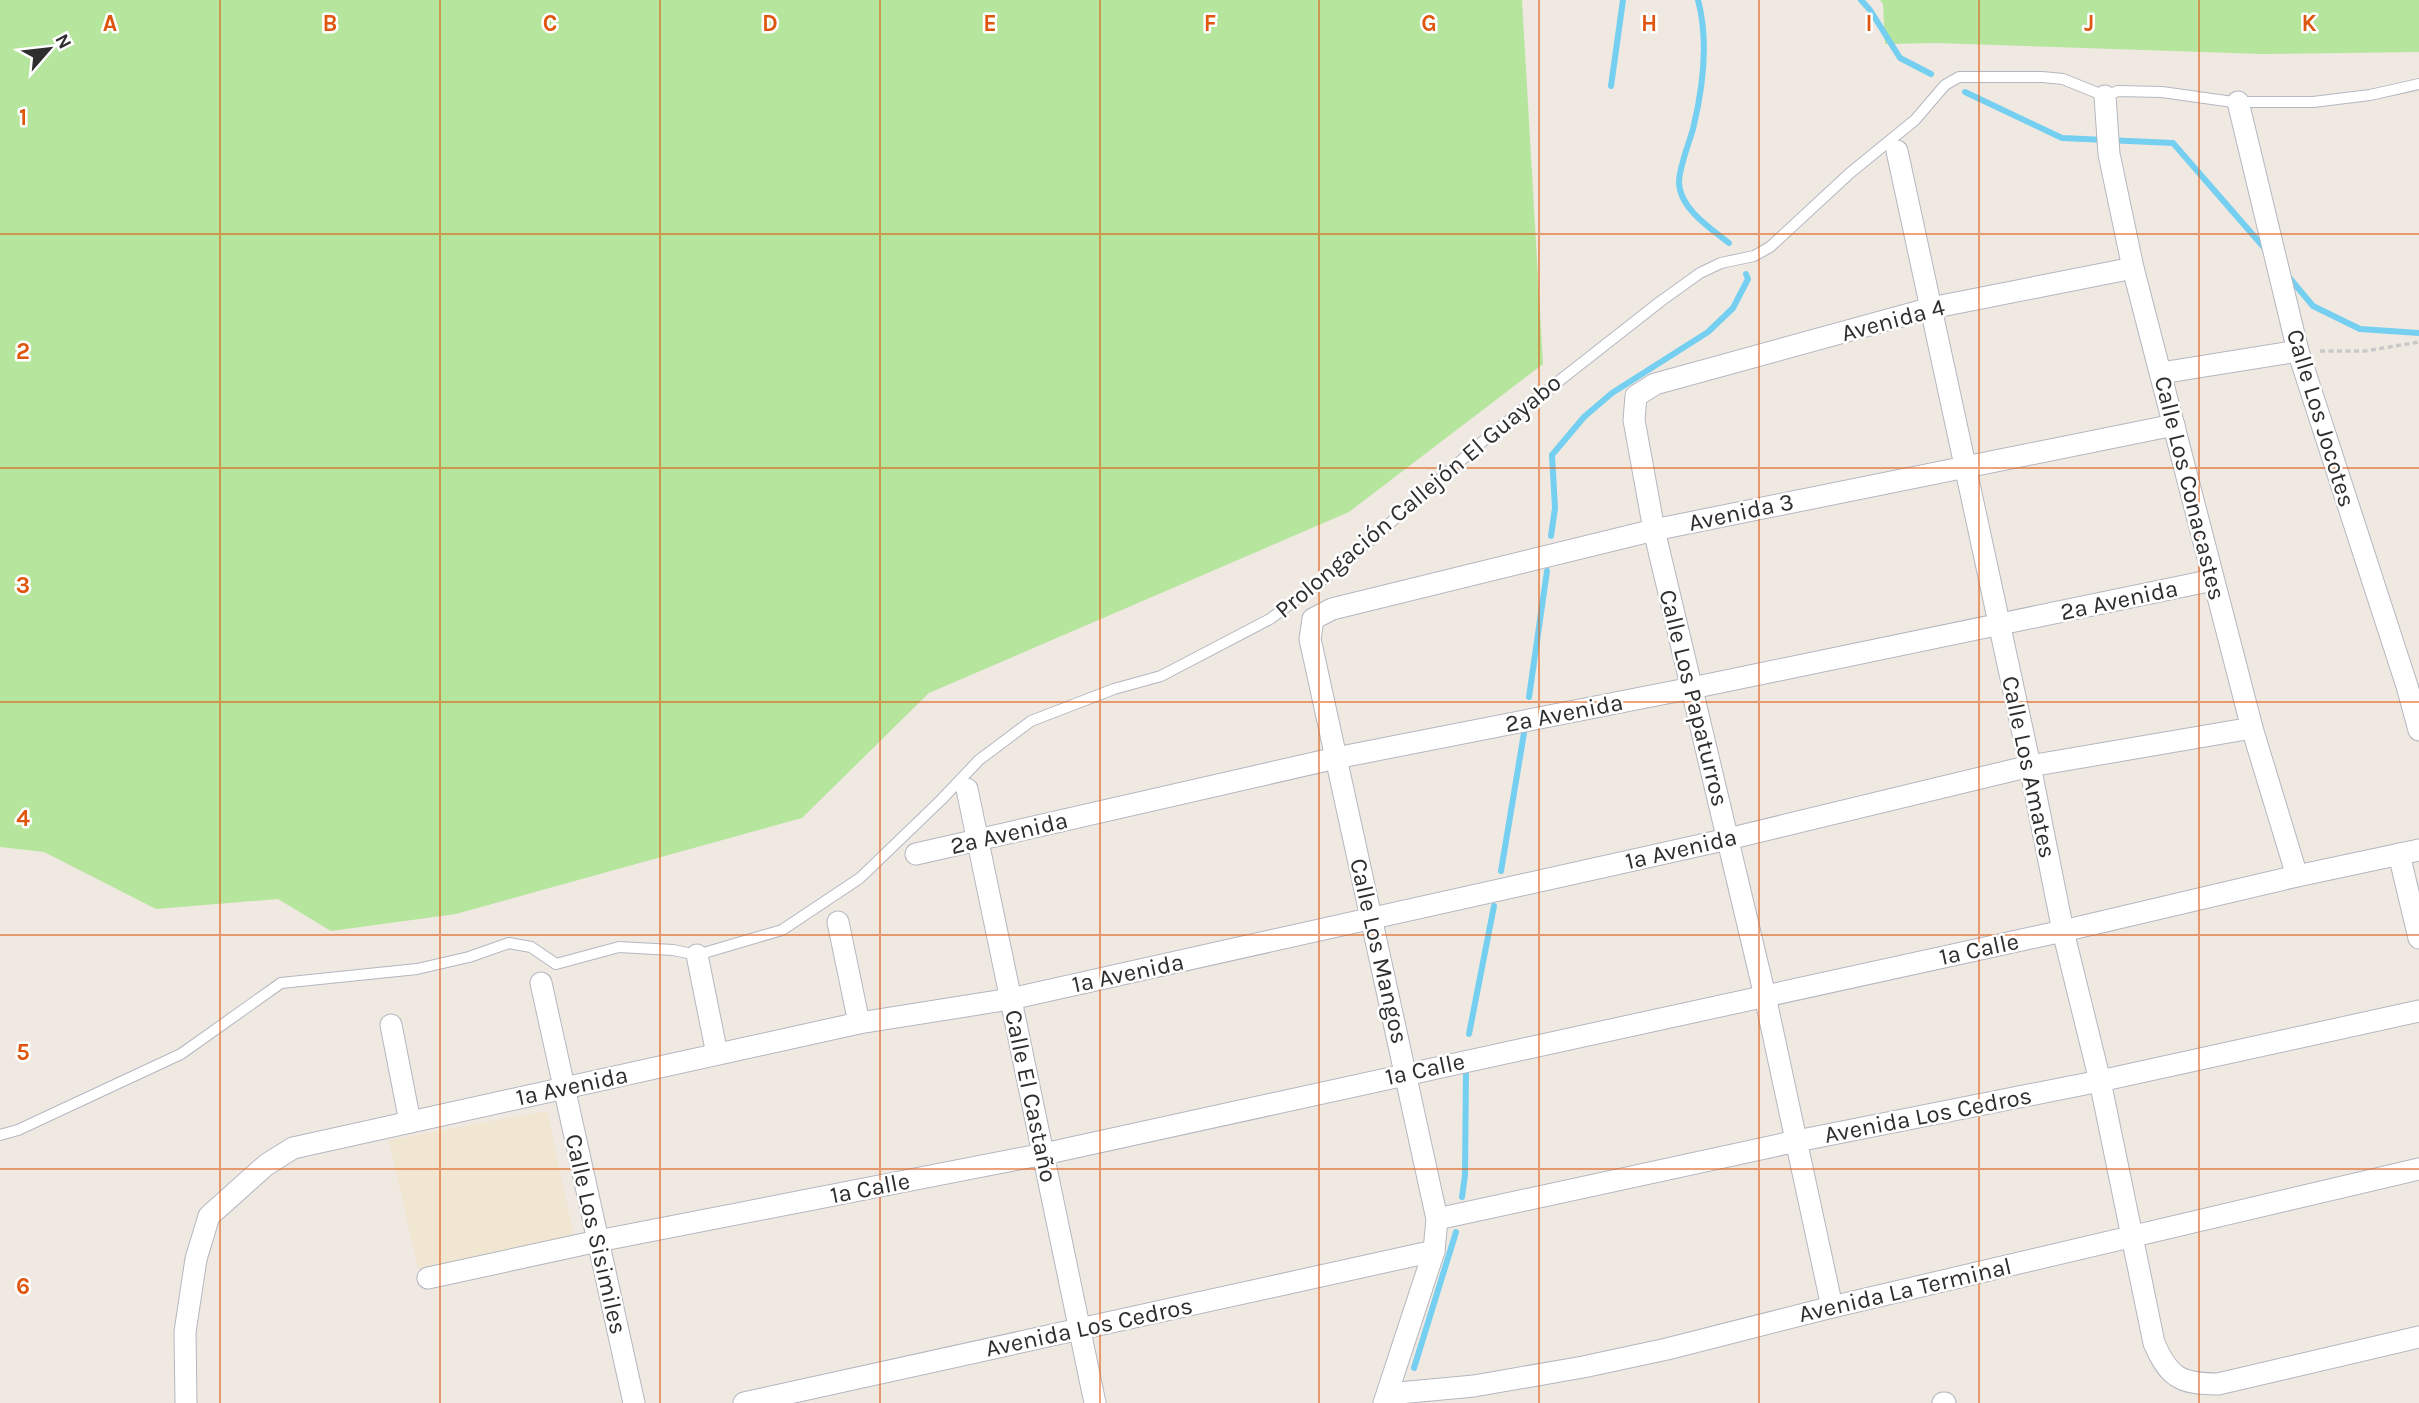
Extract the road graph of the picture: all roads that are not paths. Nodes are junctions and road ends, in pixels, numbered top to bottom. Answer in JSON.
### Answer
{"nodes":[{"id":1,"x":2419,"y":84,"type":"edge"},
{"id":2,"x":2105,"y":96,"type":"junction"},
{"id":3,"x":2238,"y":102,"type":"junction"},
{"id":4,"x":1897,"y":151,"type":"dead end"},
{"id":5,"x":2133,"y":268,"type":"junction"},
{"id":6,"x":1931,"y":308,"type":"junction"},
{"id":7,"x":2298,"y":351,"type":"junction"},
{"id":8,"x":2161,"y":373,"type":"junction"},
{"id":9,"x":1655,"y":384,"type":"joint"},
{"id":10,"x":2174,"y":425,"type":"junction"},
{"id":11,"x":1964,"y":466,"type":"junction"},
{"id":12,"x":1654,"y":530,"type":"junction"},
{"id":13,"x":2213,"y":580,"type":"junction"},
{"id":14,"x":1314,"y":619,"type":"joint"},
{"id":15,"x":1998,"y":624,"type":"junction"},
{"id":16,"x":2413,"y":685,"type":"edge"},
{"id":17,"x":1692,"y":688,"type":"junction"},
{"id":18,"x":2252,"y":728,"type":"junction"},
{"id":19,"x":2419,"y":730,"type":"edge"},
{"id":20,"x":1336,"y":758,"type":"junction"},
{"id":21,"x":2030,"y":766,"type":"junction"},
{"id":22,"x":967,"y":789,"type":"dead end"},
{"id":23,"x":1728,"y":839,"type":"junction"},
{"id":24,"x":978,"y":840,"type":"junction"},
{"id":25,"x":2409,"y":852,"type":"edge"},
{"id":26,"x":916,"y":854,"type":"dead end"},
{"id":27,"x":2297,"y":876,"type":"junction"},
{"id":28,"x":1371,"y":919,"type":"junction"},
{"id":29,"x":838,"y":922,"type":"dead end"},
{"id":30,"x":2063,"y":931,"type":"junction"},
{"id":31,"x":2419,"y":937,"type":"edge"},
{"id":32,"x":697,"y":955,"type":"junction"},
{"id":33,"x":541,"y":983,"type":"dead end"},
{"id":34,"x":1765,"y":996,"type":"junction"},
{"id":35,"x":1010,"y":999,"type":"junction"},
{"id":36,"x":2419,"y":1011,"type":"edge"},
{"id":37,"x":859,"y":1023,"type":"junction"},
{"id":38,"x":391,"y":1026,"type":"dead end"},
{"id":39,"x":717,"y":1054,"type":"junction"},
{"id":40,"x":1406,"y":1073,"type":"junction"},
{"id":41,"x":2100,"y":1081,"type":"junction"},
{"id":42,"x":564,"y":1088,"type":"junction"},
{"id":43,"x":410,"y":1122,"type":"junction"},
{"id":44,"x":0,"y":1135,"type":"edge"},
{"id":45,"x":1797,"y":1141,"type":"junction"},
{"id":46,"x":1044,"y":1154,"type":"junction"},
{"id":47,"x":2419,"y":1168,"type":"edge"},
{"id":48,"x":1437,"y":1219,"type":"junction"},
{"id":49,"x":2132,"y":1236,"type":"junction"},
{"id":50,"x":598,"y":1241,"type":"junction"},
{"id":51,"x":1434,"y":1251,"type":"junction"},
{"id":52,"x":429,"y":1278,"type":"dead end"},
{"id":53,"x":1832,"y":1307,"type":"junction"},
{"id":54,"x":1081,"y":1329,"type":"junction"},
{"id":55,"x":2419,"y":1337,"type":"edge"},
{"id":56,"x":1475,"y":1394,"type":"edge"},
{"id":57,"x":1386,"y":1399,"type":"edge"},
{"id":58,"x":186,"y":1403,"type":"edge"},
{"id":59,"x":634,"y":1403,"type":"edge"},
{"id":60,"x":744,"y":1403,"type":"edge"},
{"id":61,"x":1096,"y":1403,"type":"edge"}],
"edges":[{"from":1,"to":3,"type":"lane","name":"Prolongación Callejón El Guayabo"},
{"from":2,"to":3,"type":"lane","name":"Prolongación Callejón El Guayabo"},
{"from":2,"to":5,"type":"street","name":"Calle Los Conacastes"},
{"from":2,"to":32,"type":"lane","name":"Prolongación Callejón El Guayabo"},
{"from":3,"to":7,"type":"street","name":"Calle Los Jocotes"},
{"from":4,"to":6,"type":"street","name":"Calle Los Amates"},
{"from":5,"to":6,"type":"street","name":"Avenida 4"},
{"from":5,"to":8,"type":"street","name":"Calle Los Conacastes"},
{"from":6,"to":9,"type":"street","name":"Avenida 4"},
{"from":6,"to":11,"type":"street","name":"Calle Los Amates"},
{"from":7,"to":8,"type":"street"},
{"from":7,"to":16,"type":"street","name":"Calle Los Jocotes"},
{"from":8,"to":10,"type":"street","name":"Calle Los Conacastes"},
{"from":9,"to":12,"type":"street","name":"Calle Los Papaturros"},
{"from":10,"to":11,"type":"street","name":"Avenida 3"},
{"from":10,"to":13,"type":"street","name":"Calle Los Conacastes"},
{"from":11,"to":12,"type":"street","name":"Avenida 3"},
{"from":11,"to":15,"type":"street","name":"Calle Los Amates"},
{"from":12,"to":14,"type":"street","name":"Avenida 3"},
{"from":12,"to":17,"type":"street","name":"Calle Los Papaturros"},
{"from":13,"to":15,"type":"street","name":"2a Avenida"},
{"from":13,"to":18,"type":"street","name":"Calle Los Conacastes"},
{"from":14,"to":20,"type":"street","name":"Calle Los Mangos"},
{"from":15,"to":17,"type":"street","name":"2a Avenida"},
{"from":15,"to":21,"type":"street","name":"Calle Los Amates"},
{"from":16,"to":19,"type":"street","name":"Calle Los Jocotes"},
{"from":17,"to":20,"type":"street","name":"2a Avenida"},
{"from":17,"to":23,"type":"street","name":"Calle Los Papaturros"},
{"from":18,"to":21,"type":"street","name":"1a Avenida"},
{"from":18,"to":27,"type":"street","name":"Calle Los Conacastes"},
{"from":20,"to":24,"type":"street","name":"2a Avenida"},
{"from":20,"to":28,"type":"street","name":"Calle Los Mangos"},
{"from":21,"to":23,"type":"street","name":"1a Avenida"},
{"from":21,"to":30,"type":"street","name":"Calle Los Amates"},
{"from":22,"to":24,"type":"street","name":"Calle El Castaño"},
{"from":23,"to":28,"type":"street","name":"1a Avenida"},
{"from":23,"to":34,"type":"street","name":"Calle Los Papaturros"},
{"from":24,"to":26,"type":"street","name":"2a Avenida"},
{"from":24,"to":35,"type":"street","name":"Calle El Castaño"},
{"from":25,"to":27,"type":"street","name":"1a Calle"},
{"from":25,"to":31,"type":"street"},
{"from":27,"to":30,"type":"street","name":"1a Calle"},
{"from":28,"to":35,"type":"street","name":"1a Avenida"},
{"from":28,"to":40,"type":"street","name":"Calle Los Mangos"},
{"from":29,"to":37,"type":"street"},
{"from":30,"to":34,"type":"street","name":"1a Calle"},
{"from":30,"to":41,"type":"street","name":"Calle Los Amates"},
{"from":32,"to":39,"type":"street"},
{"from":32,"to":44,"type":"lane","name":"Prolongación Callejón El Guayabo"},
{"from":33,"to":42,"type":"street","name":"Calle Los Sisimiles"},
{"from":34,"to":40,"type":"street","name":"1a Calle"},
{"from":34,"to":45,"type":"street","name":"Calle Los Papaturros"},
{"from":35,"to":37,"type":"street","name":"1a Avenida"},
{"from":35,"to":46,"type":"street","name":"Calle El Castaño"},
{"from":36,"to":41,"type":"street","name":"Avenida Los Cedros"},
{"from":37,"to":39,"type":"street","name":"1a Avenida"},
{"from":38,"to":43,"type":"street"},
{"from":39,"to":42,"type":"street","name":"1a Avenida"},
{"from":40,"to":46,"type":"street","name":"1a Calle"},
{"from":40,"to":48,"type":"street","name":"Calle Los Mangos"},
{"from":41,"to":45,"type":"street","name":"Avenida Los Cedros"},
{"from":41,"to":49,"type":"street","name":"Calle Los Amates"},
{"from":42,"to":43,"type":"street","name":"1a Avenida"},
{"from":42,"to":50,"type":"street","name":"Calle Los Sisimiles"},
{"from":43,"to":58,"type":"street","name":"1a Avenida"},
{"from":45,"to":48,"type":"street","name":"Avenida Los Cedros"},
{"from":45,"to":53,"type":"street","name":"Calle Los Papaturros"},
{"from":46,"to":50,"type":"street","name":"1a Calle"},
{"from":46,"to":54,"type":"street","name":"Calle El Castaño"},
{"from":47,"to":49,"type":"street","name":"Avenida La Terminal"},
{"from":48,"to":51,"type":"street","name":"Calle Los Mangos"},
{"from":49,"to":53,"type":"street","name":"Avenida La Terminal"},
{"from":49,"to":55,"type":"street","name":"Calle Los Amates"},
{"from":50,"to":52,"type":"street","name":"1a Calle"},
{"from":50,"to":59,"type":"street","name":"Calle Los Sisimiles"},
{"from":51,"to":54,"type":"street","name":"Avenida Los Cedros"},
{"from":51,"to":57,"type":"street","name":"Calle Los Mangos"},
{"from":53,"to":56,"type":"street","name":"Avenida La Terminal"},
{"from":54,"to":60,"type":"street","name":"Avenida Los Cedros"},
{"from":54,"to":61,"type":"street","name":"Calle El Castaño"},
{"from":56,"to":57,"type":"street","name":"Avenida La Terminal"}]}
